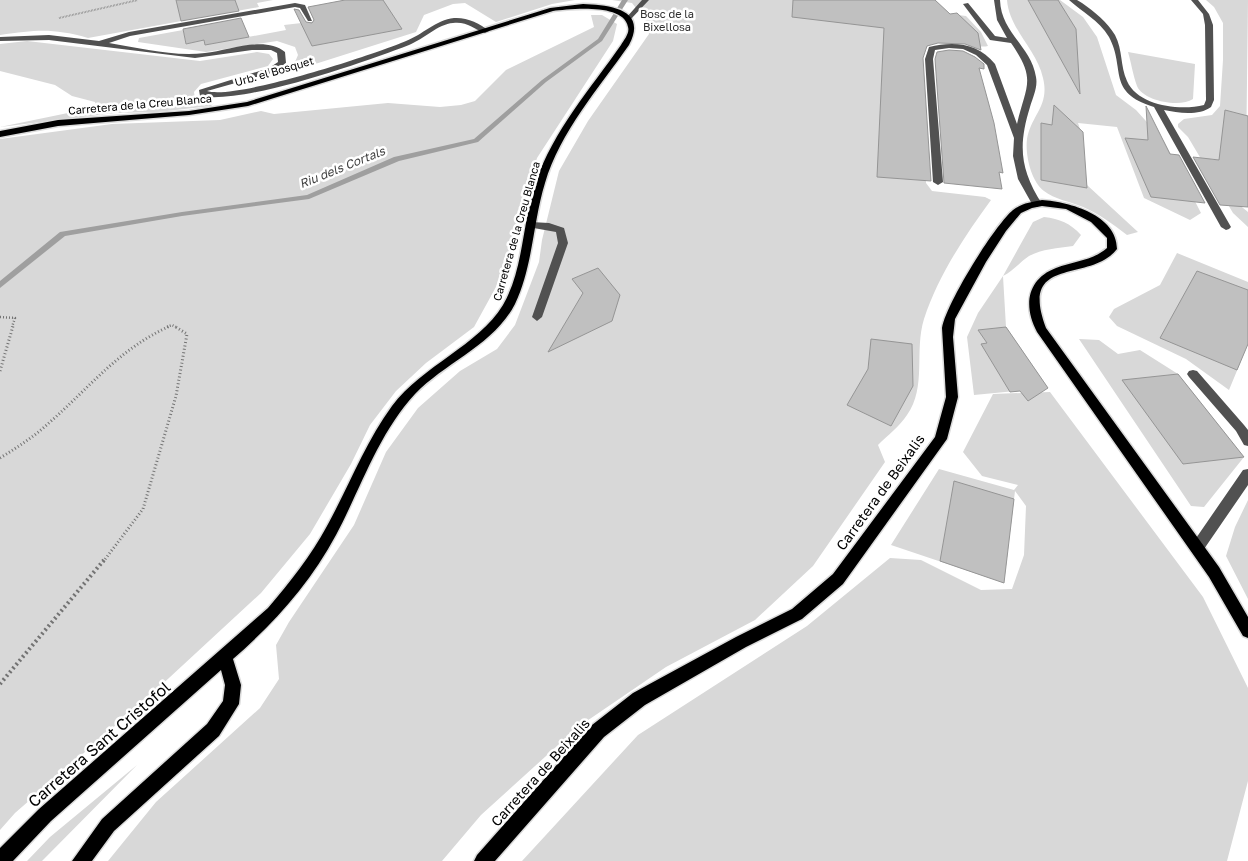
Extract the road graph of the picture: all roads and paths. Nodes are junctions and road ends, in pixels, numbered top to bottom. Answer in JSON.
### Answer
{"nodes":[{"id":1,"x":138,"y":0,"type":"edge"},
{"id":2,"x":646,"y":0,"type":"edge"},
{"id":3,"x":997,"y":0,"type":"edge"},
{"id":4,"x":1072,"y":0,"type":"edge"},
{"id":5,"x":1194,"y":0,"type":"edge"},
{"id":6,"x":966,"y":4,"type":"dead end"},
{"id":7,"x":628,"y":19,"type":"junction"},
{"id":8,"x":51,"y":20,"type":"dead end"},
{"id":9,"x":310,"y":20,"type":"dead end"},
{"id":10,"x":485,"y":31,"type":"junction"},
{"id":11,"x":0,"y":39,"type":"edge"},
{"id":12,"x":1015,"y":42,"type":"junction"},
{"id":13,"x":99,"y":44,"type":"junction"},
{"id":14,"x":1157,"y":106,"type":"junction"},
{"id":15,"x":0,"y":134,"type":"edge"},
{"id":16,"x":1017,"y":136,"type":"junction"},
{"id":17,"x":938,"y":182,"type":"dead end"},
{"id":18,"x":1036,"y":204,"type":"junction"},
{"id":19,"x":531,"y":225,"type":"junction"},
{"id":20,"x":1226,"y":227,"type":"dead end"},
{"id":21,"x":0,"y":317,"type":"edge"},
{"id":22,"x":537,"y":318,"type":"dead end"},
{"id":23,"x":0,"y":372,"type":"edge"},
{"id":24,"x":1193,"y":374,"type":"dead end"},
{"id":25,"x":1248,"y":441,"type":"edge"},
{"id":26,"x":0,"y":458,"type":"edge"},
{"id":27,"x":1248,"y":474,"type":"edge"},
{"id":28,"x":1197,"y":548,"type":"junction"},
{"id":29,"x":1248,"y":631,"type":"edge"},
{"id":30,"x":225,"y":658,"type":"junction"},
{"id":31,"x":0,"y":684,"type":"edge"},
{"id":32,"x":0,"y":861,"type":"edge"},
{"id":33,"x":81,"y":861,"type":"edge"},
{"id":34,"x":483,"y":861,"type":"edge"}],
"edges":[{"from":1,"to":8,"type":"path"},
{"from":2,"to":7,"type":"street"},
{"from":3,"to":12,"type":"street"},
{"from":4,"to":14,"type":"street"},
{"from":5,"to":14,"type":"street"},
{"from":6,"to":12,"type":"street"},
{"from":7,"to":10,"type":"main road","name":"Carretera de la Creu Blanca"},
{"from":7,"to":19,"type":"main road","name":"Carretera de la Creu Blanca"},
{"from":9,"to":13,"type":"street"},
{"from":10,"to":13,"type":"street","name":"Urb. el Bosquet"},
{"from":10,"to":15,"type":"main road","name":"Carretera de la Creu Blanca"},
{"from":11,"to":13,"type":"street","name":"Urb. el Bosquet"},
{"from":12,"to":16,"type":"street"},
{"from":14,"to":20,"type":"street"},
{"from":16,"to":17,"type":"street"},
{"from":16,"to":18,"type":"street"},
{"from":18,"to":28,"type":"main road"},
{"from":18,"to":34,"type":"main road","name":"Carretera de Beixalis"},
{"from":19,"to":22,"type":"street"},
{"from":19,"to":30,"type":"main road","name":"Carretera de la Creu Blanca"},
{"from":21,"to":23,"type":"path"},
{"from":24,"to":25,"type":"street"},
{"from":26,"to":31,"type":"path"},
{"from":27,"to":28,"type":"street"},
{"from":28,"to":29,"type":"main road"},
{"from":30,"to":32,"type":"main road","name":"Carretera Sant Cristofol"},
{"from":30,"to":33,"type":"main road"}]}
